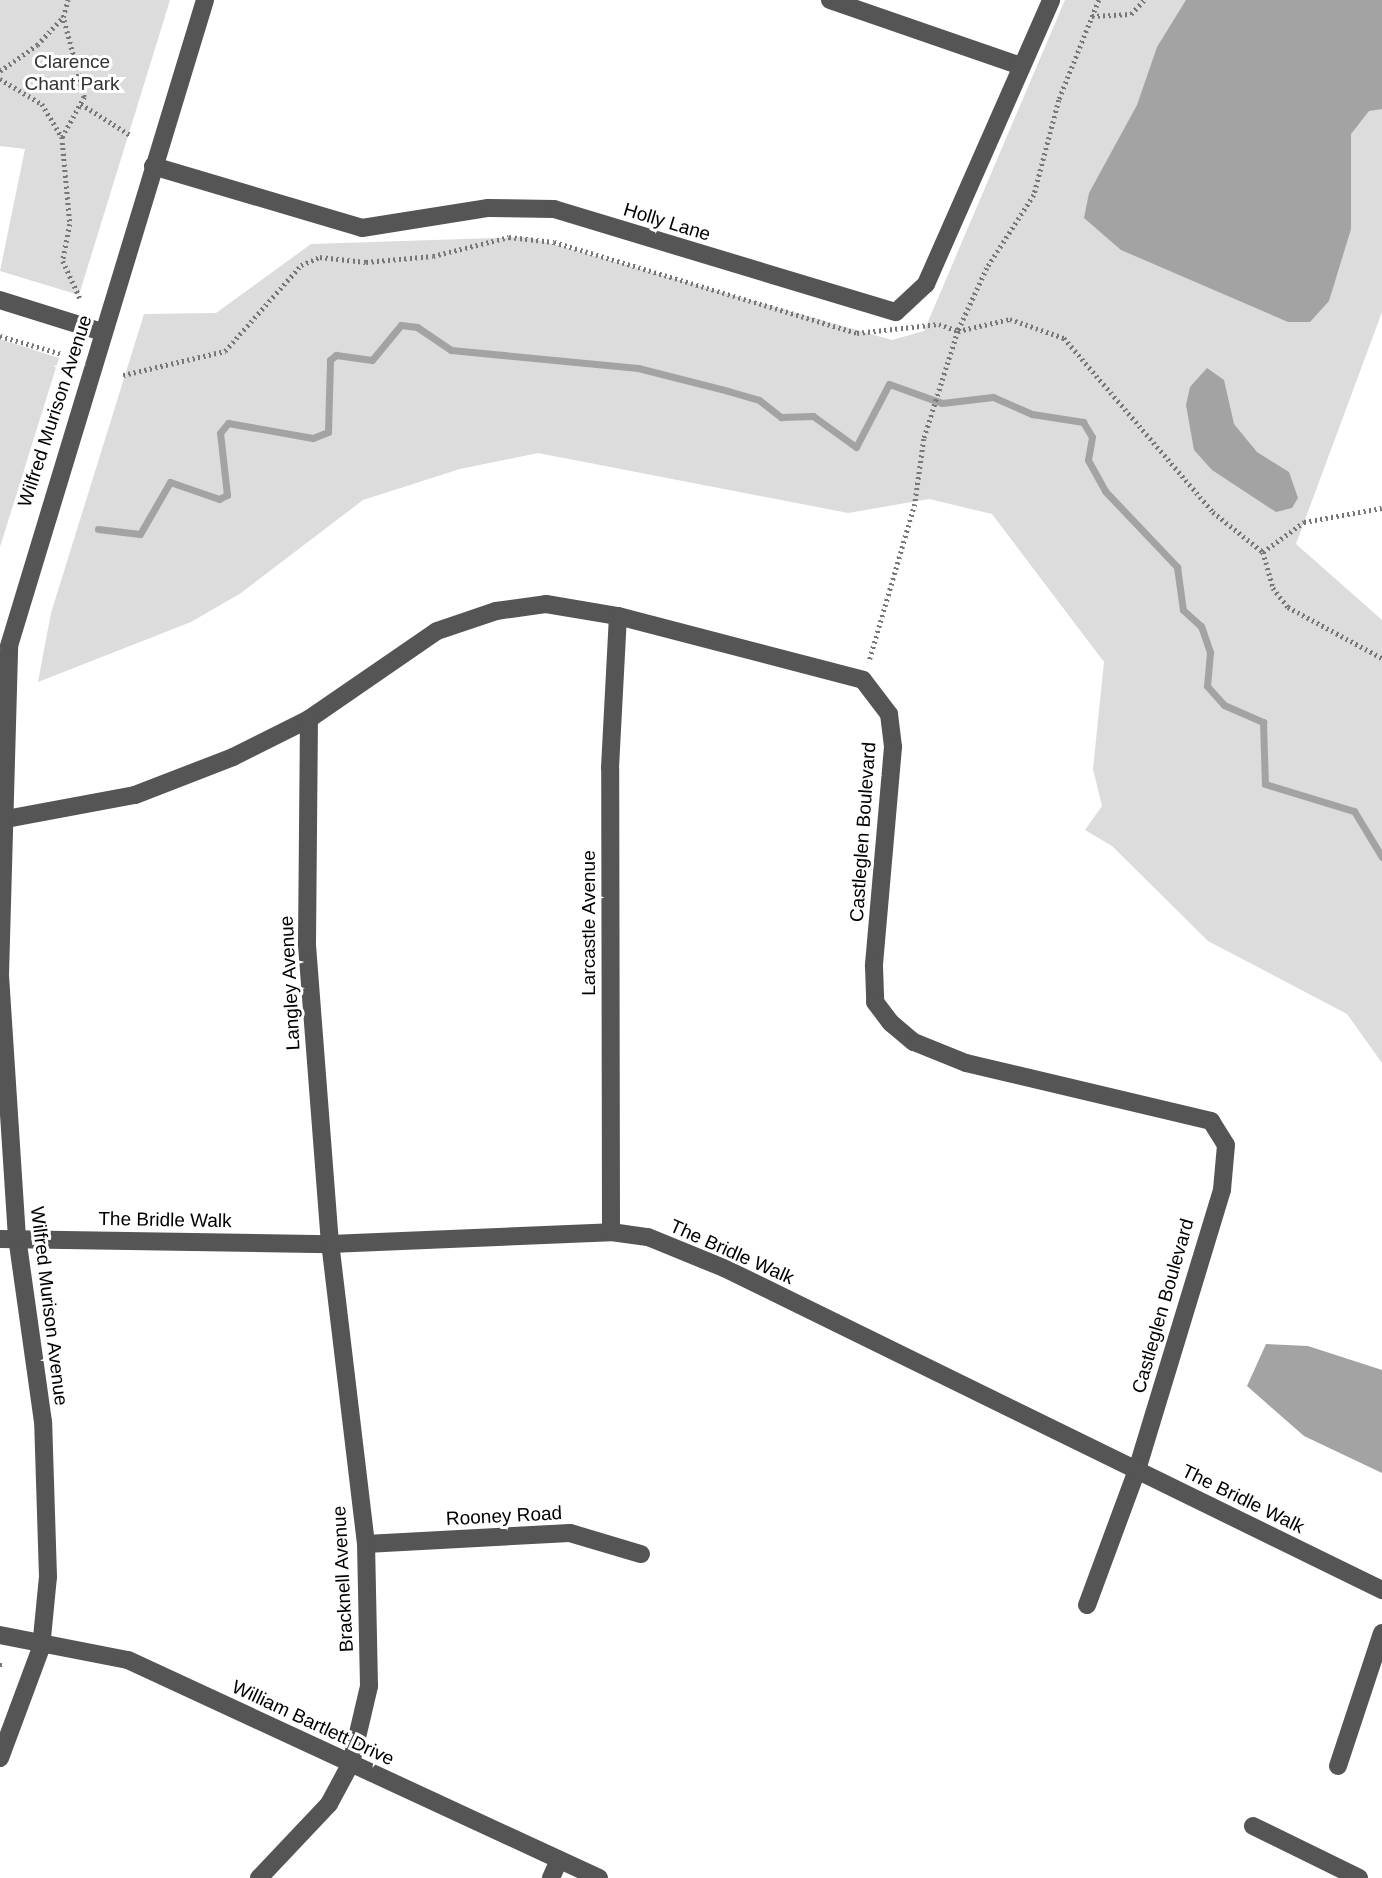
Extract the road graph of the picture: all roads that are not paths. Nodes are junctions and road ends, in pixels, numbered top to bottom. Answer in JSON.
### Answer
{"nodes":[{"id":1,"x":205,"y":0,"type":"edge"},
{"id":2,"x":830,"y":0,"type":"edge"},
{"id":3,"x":1051,"y":0,"type":"edge"},
{"id":4,"x":1021,"y":66,"type":"junction"},
{"id":5,"x":153,"y":166,"type":"junction"},
{"id":6,"x":0,"y":300,"type":"edge"},
{"id":7,"x":102,"y":332,"type":"junction"},
{"id":8,"x":618,"y":615,"type":"junction"},
{"id":9,"x":6,"y":629,"type":"edge"},
{"id":10,"x":309,"y":719,"type":"junction"},
{"id":11,"x":1,"y":820,"type":"edge"},
{"id":12,"x":611,"y":1231,"type":"junction"},
{"id":13,"x":8,"y":1239,"type":"edge"},
{"id":14,"x":330,"y":1244,"type":"junction"},
{"id":15,"x":1137,"y":1470,"type":"junction"},
{"id":16,"x":366,"y":1544,"type":"junction"},
{"id":17,"x":641,"y":1554,"type":"dead end"},
{"id":18,"x":1382,"y":1590,"type":"edge"},
{"id":19,"x":1087,"y":1605,"type":"dead end"},
{"id":20,"x":1382,"y":1633,"type":"edge"},
{"id":21,"x":0,"y":1635,"type":"edge"},
{"id":22,"x":41,"y":1648,"type":"junction"},
{"id":23,"x":0,"y":1758,"type":"edge"},
{"id":24,"x":351,"y":1763,"type":"junction"},
{"id":25,"x":1338,"y":1766,"type":"dead end"},
{"id":26,"x":1254,"y":1826,"type":"dead end"},
{"id":27,"x":559,"y":1860,"type":"junction"},
{"id":28,"x":259,"y":1878,"type":"edge"},
{"id":29,"x":551,"y":1878,"type":"edge"},
{"id":30,"x":599,"y":1878,"type":"edge"},
{"id":31,"x":1359,"y":1878,"type":"edge"}],
"edges":[{"from":1,"to":5,"type":"street","name":"Wilfred Murison Avenue"},
{"from":2,"to":4,"type":"street"},
{"from":3,"to":4,"type":"street"},
{"from":4,"to":5,"type":"street","name":"Holly Lane"},
{"from":5,"to":7,"type":"street","name":"Wilfred Murison Avenue"},
{"from":6,"to":7,"type":"street"},
{"from":7,"to":9,"type":"street","name":"Wilfred Murison Avenue"},
{"from":8,"to":10,"type":"street"},
{"from":8,"to":12,"type":"street","name":"Larcastle Avenue"},
{"from":8,"to":15,"type":"street","name":"Castleglen Boulevard"},
{"from":9,"to":11,"type":"street","name":"Wilfred Murison Avenue"},
{"from":10,"to":11,"type":"street"},
{"from":10,"to":14,"type":"street","name":"Langley Avenue"},
{"from":11,"to":13,"type":"street","name":"Wilfred Murison Avenue"},
{"from":12,"to":14,"type":"street","name":"The Bridle Walk"},
{"from":12,"to":15,"type":"street","name":"The Bridle Walk"},
{"from":13,"to":14,"type":"street","name":"The Bridle Walk"},
{"from":13,"to":22,"type":"street","name":"Wilfred Murison Avenue"},
{"from":14,"to":16,"type":"street","name":"Bracknell Avenue"},
{"from":15,"to":18,"type":"street","name":"The Bridle Walk"},
{"from":15,"to":19,"type":"street","name":"Castleglen Boulevard"},
{"from":16,"to":17,"type":"street","name":"Rooney Road"},
{"from":16,"to":24,"type":"street","name":"Bracknell Avenue"},
{"from":20,"to":25,"type":"street"},
{"from":21,"to":22,"type":"street","name":"William Bartlett Drive"},
{"from":22,"to":23,"type":"street","name":"Wilfred Murison Avenue"},
{"from":22,"to":24,"type":"street","name":"William Bartlett Drive"},
{"from":24,"to":27,"type":"street","name":"William Bartlett Drive"},
{"from":24,"to":28,"type":"street","name":"Bracknell Avenue"},
{"from":26,"to":31,"type":"street"},
{"from":27,"to":29,"type":"street"},
{"from":27,"to":30,"type":"street","name":"William Bartlett Drive"}]}
